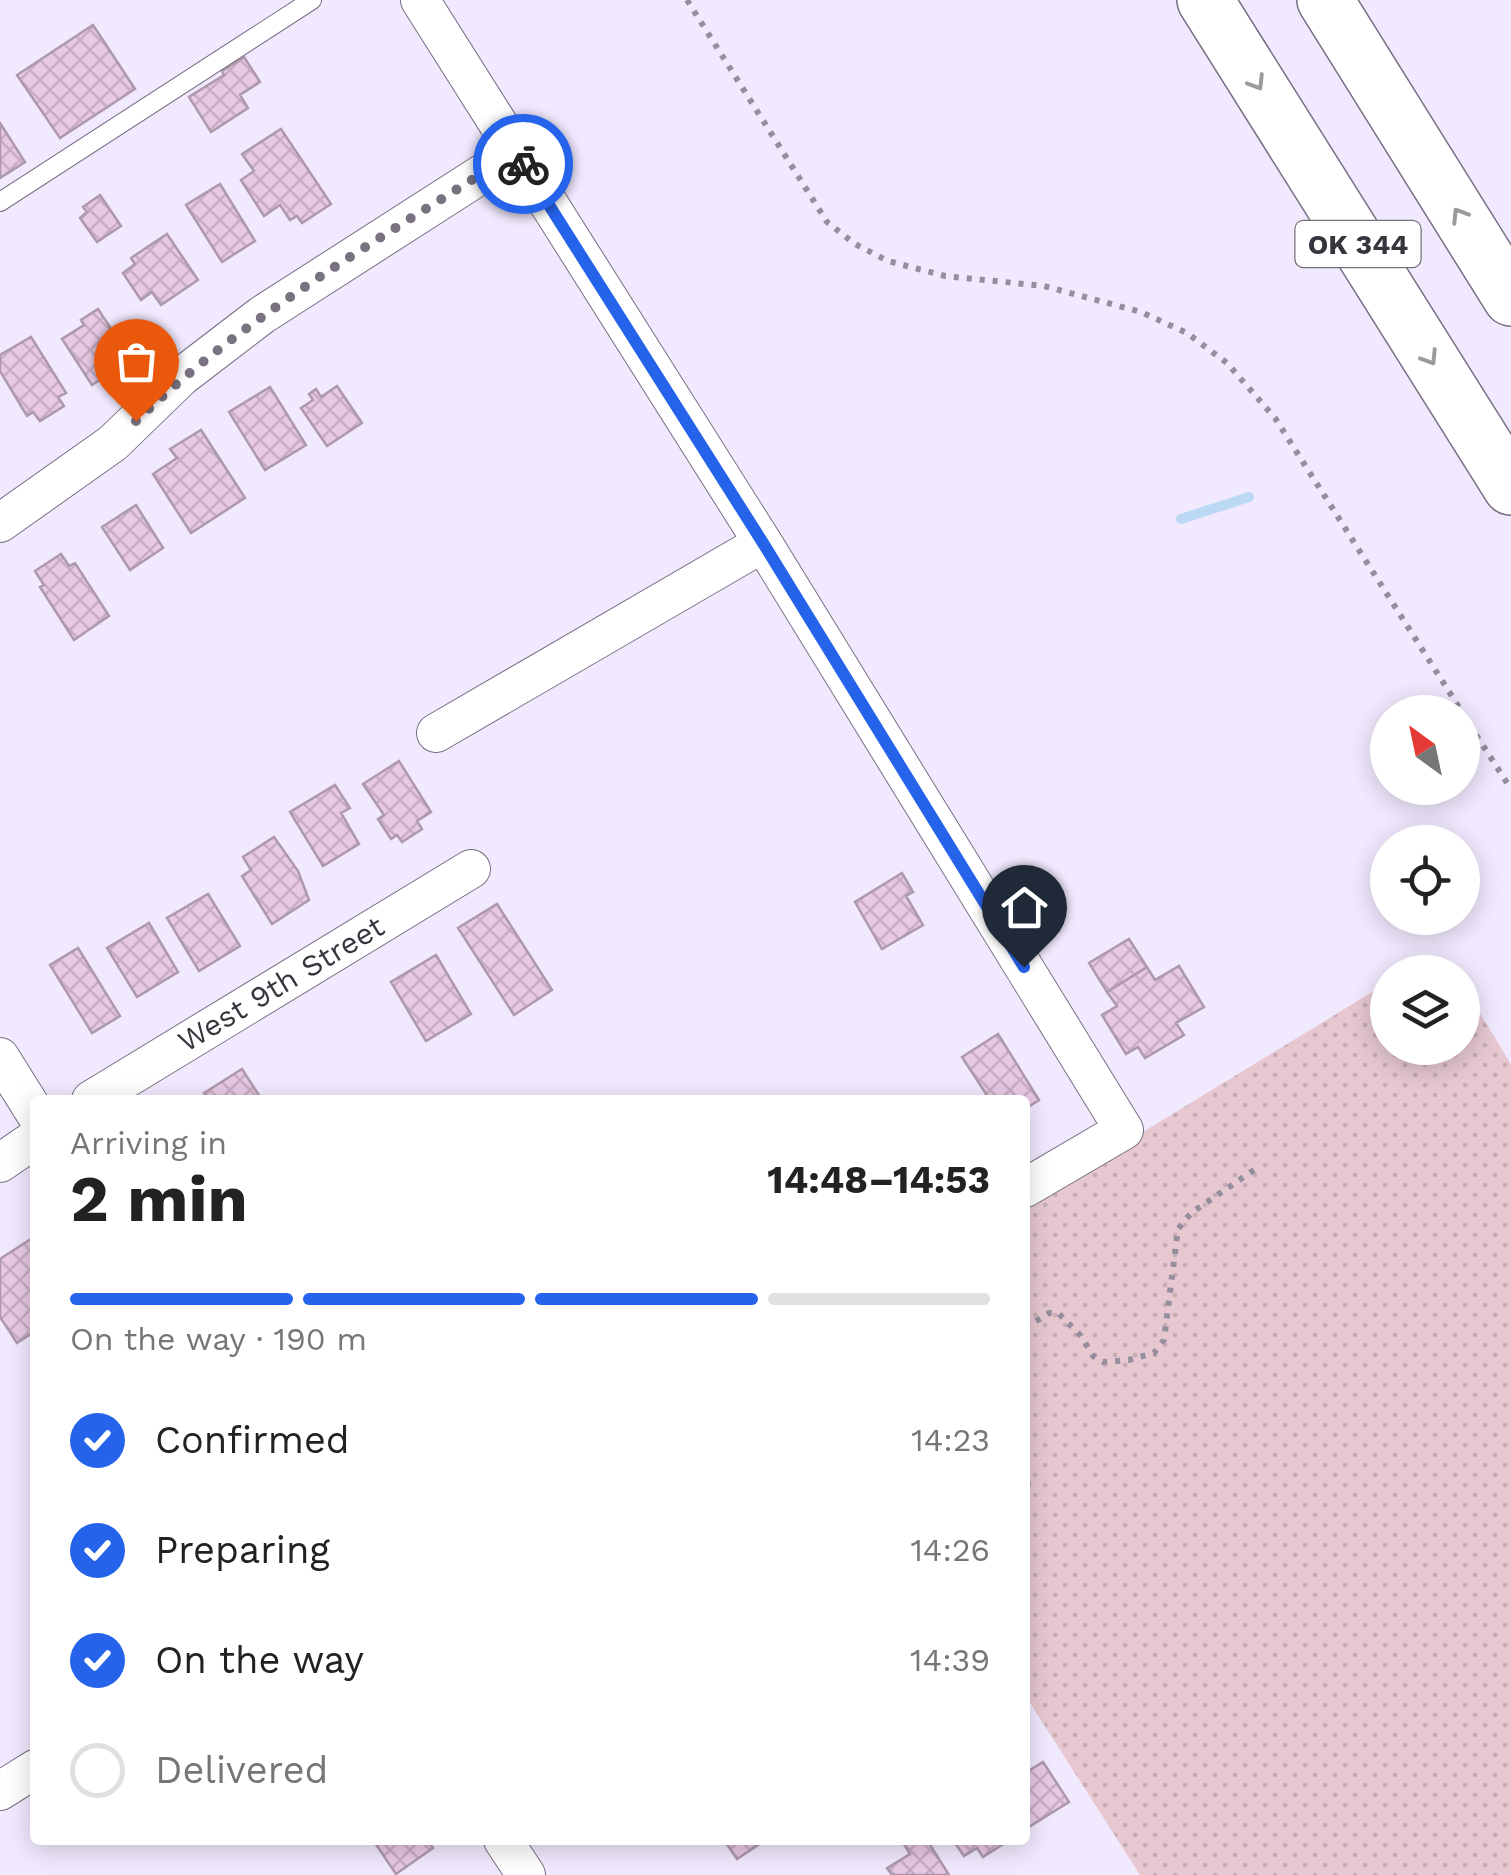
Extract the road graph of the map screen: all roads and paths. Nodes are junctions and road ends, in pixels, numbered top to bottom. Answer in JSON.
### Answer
{"nodes":[{"id":1,"x":312,"y":0,"type":"edge"},
{"id":2,"x":420,"y":0,"type":"edge"},
{"id":3,"x":686,"y":0,"type":"edge"},
{"id":4,"x":1205,"y":0,"type":"edge"},
{"id":5,"x":1324,"y":0,"type":"edge"},
{"id":6,"x":516,"y":152,"type":"junction"},
{"id":7,"x":0,"y":202,"type":"edge"},
{"id":8,"x":1511,"y":298,"type":"edge"},
{"id":9,"x":1511,"y":487,"type":"edge"},
{"id":10,"x":0,"y":523,"type":"edge"},
{"id":11,"x":763,"y":543,"type":"junction"},
{"id":12,"x":1451,"y":695,"type":"edge"},
{"id":13,"x":436,"y":733,"type":"dead end"},
{"id":14,"x":1480,"y":741,"type":"edge"},
{"id":15,"x":1511,"y":789,"type":"edge"},
{"id":16,"x":471,"y":869,"type":"dead end"},
{"id":17,"x":0,"y":1057,"type":"edge"},
{"id":18,"x":99,"y":1095,"type":"edge"},
{"id":19,"x":30,"y":1105,"type":"edge"},
{"id":20,"x":30,"y":1143,"type":"edge"},
{"id":21,"x":0,"y":1163,"type":"edge"},
{"id":22,"x":1254,"y":1170,"type":"dead end"},
{"id":23,"x":1030,"y":1185,"type":"edge"},
{"id":24,"x":1030,"y":1325,"type":"edge"},
{"id":25,"x":30,"y":1772,"type":"edge"},
{"id":26,"x":0,"y":1791,"type":"edge"},
{"id":27,"x":506,"y":1845,"type":"edge"},
{"id":28,"x":526,"y":1875,"type":"edge"}],
"edges":[{"from":1,"to":7,"type":"lane"},
{"from":2,"to":6,"type":"street"},
{"from":3,"to":12,"type":"path"},
{"from":4,"to":9,"type":"highway","number":"OK 344","one_way":true},
{"from":8,"to":5,"type":"highway","number":"OK 344","one_way":true},
{"from":6,"to":10,"type":"street"},
{"from":6,"to":11,"type":"street"},
{"from":11,"to":13,"type":"street"},
{"from":11,"to":23,"type":"street"},
{"from":14,"to":15,"type":"path"},
{"from":16,"to":18,"type":"street","name":"West 9th Street"},
{"from":17,"to":19,"type":"street"},
{"from":20,"to":21,"type":"street"},
{"from":22,"to":24,"type":"path"},
{"from":25,"to":26,"type":"street"},
{"from":27,"to":28,"type":"street"}]}
